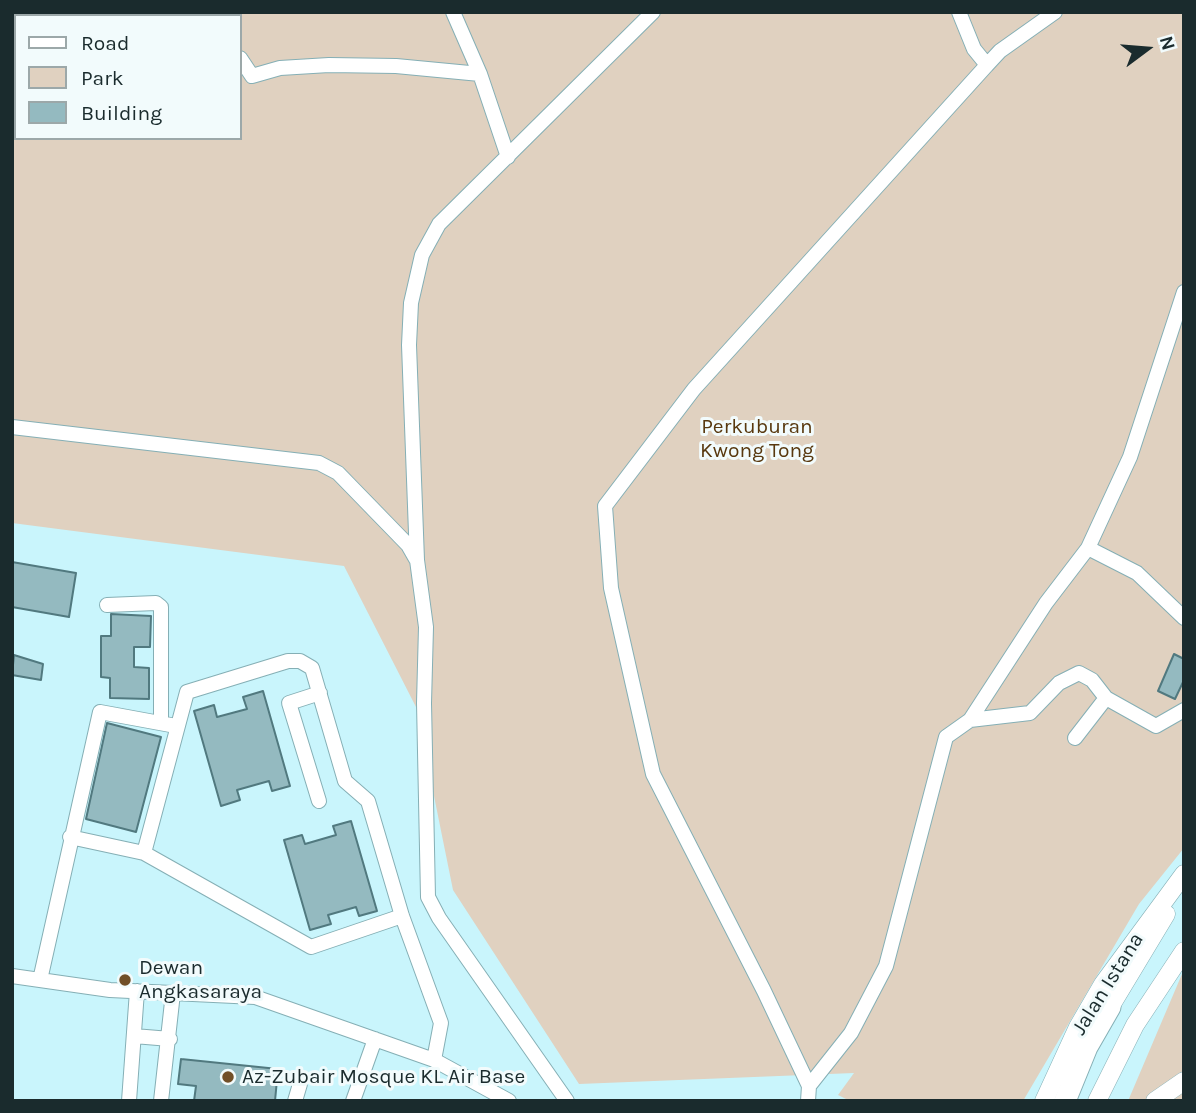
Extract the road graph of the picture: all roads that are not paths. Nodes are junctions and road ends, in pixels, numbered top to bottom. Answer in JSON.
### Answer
{"nodes":[{"id":1,"x":453,"y":12,"type":"edge"},
{"id":2,"x":653,"y":12,"type":"edge"},
{"id":3,"x":959,"y":12,"type":"edge"},
{"id":4,"x":1055,"y":12,"type":"edge"},
{"id":5,"x":987,"y":65,"type":"junction"},
{"id":6,"x":480,"y":74,"type":"junction"},
{"id":7,"x":246,"y":78,"type":"edge"},
{"id":8,"x":508,"y":156,"type":"junction"},
{"id":9,"x":1184,"y":292,"type":"edge"},
{"id":10,"x":12,"y":427,"type":"edge"},
{"id":11,"x":1088,"y":548,"type":"junction"},
{"id":12,"x":417,"y":560,"type":"junction"},
{"id":13,"x":107,"y":605,"type":"dead end"},
{"id":14,"x":1184,"y":618,"type":"edge"},
{"id":15,"x":320,"y":693,"type":"junction"},
{"id":16,"x":1107,"y":698,"type":"junction"},
{"id":17,"x":1184,"y":710,"type":"edge"},
{"id":18,"x":970,"y":720,"type":"junction"},
{"id":19,"x":168,"y":725,"type":"junction"},
{"id":20,"x":1075,"y":738,"type":"dead end"},
{"id":21,"x":319,"y":801,"type":"dead end"},
{"id":22,"x":70,"y":837,"type":"junction"},
{"id":23,"x":144,"y":853,"type":"junction"},
{"id":24,"x":1184,"y":874,"type":"edge"},
{"id":25,"x":1184,"y":886,"type":"edge"},
{"id":26,"x":402,"y":916,"type":"junction"},
{"id":27,"x":1184,"y":951,"type":"edge"},
{"id":28,"x":12,"y":976,"type":"edge"},
{"id":29,"x":40,"y":980,"type":"junction"},
{"id":30,"x":137,"y":992,"type":"junction"},
{"id":31,"x":173,"y":993,"type":"junction"},
{"id":32,"x":1110,"y":1007,"type":"joint"},
{"id":33,"x":134,"y":1036,"type":"junction"},
{"id":34,"x":170,"y":1038,"type":"junction"},
{"id":35,"x":375,"y":1039,"type":"junction"},
{"id":36,"x":434,"y":1060,"type":"junction"},
{"id":37,"x":1184,"y":1081,"type":"edge"},
{"id":38,"x":300,"y":1084,"type":"dead end"},
{"id":39,"x":809,"y":1093,"type":"edge"},
{"id":40,"x":504,"y":1100,"type":"edge"},
{"id":41,"x":128,"y":1101,"type":"edge"},
{"id":42,"x":161,"y":1101,"type":"edge"},
{"id":43,"x":295,"y":1101,"type":"edge"},
{"id":44,"x":353,"y":1101,"type":"edge"},
{"id":45,"x":567,"y":1101,"type":"edge"},
{"id":46,"x":1044,"y":1101,"type":"edge"},
{"id":47,"x":1065,"y":1101,"type":"edge"},
{"id":48,"x":1097,"y":1101,"type":"edge"},
{"id":49,"x":1155,"y":1101,"type":"edge"}],
"edges":[{"from":1,"to":6,"type":"street"},
{"from":2,"to":8,"type":"street"},
{"from":3,"to":5,"type":"street"},
{"from":4,"to":5,"type":"street"},
{"from":5,"to":39,"type":"street"},
{"from":6,"to":7,"type":"street"},
{"from":6,"to":8,"type":"street"},
{"from":8,"to":12,"type":"street"},
{"from":9,"to":11,"type":"street"},
{"from":10,"to":12,"type":"street"},
{"from":11,"to":14,"type":"street"},
{"from":11,"to":18,"type":"street"},
{"from":12,"to":45,"type":"street"},
{"from":13,"to":19,"type":"street"},
{"from":15,"to":19,"type":"street"},
{"from":15,"to":21,"type":"street"},
{"from":15,"to":26,"type":"street"},
{"from":16,"to":17,"type":"street"},
{"from":16,"to":18,"type":"street"},
{"from":16,"to":20,"type":"street"},
{"from":18,"to":39,"type":"street"},
{"from":19,"to":22,"type":"street"},
{"from":19,"to":23,"type":"street"},
{"from":22,"to":23,"type":"street"},
{"from":22,"to":29,"type":"street"},
{"from":23,"to":26,"type":"street"},
{"from":24,"to":46,"type":"main road","name":"Jalan Istana"},
{"from":25,"to":32,"type":"main road"},
{"from":26,"to":36,"type":"street"},
{"from":27,"to":48,"type":"main road"},
{"from":28,"to":29,"type":"street"},
{"from":29,"to":30,"type":"street"},
{"from":30,"to":31,"type":"street"},
{"from":30,"to":33,"type":"street"},
{"from":31,"to":34,"type":"street"},
{"from":31,"to":35,"type":"street"},
{"from":32,"to":47,"type":"highway"},
{"from":33,"to":34,"type":"street"},
{"from":33,"to":41,"type":"street"},
{"from":34,"to":42,"type":"street"},
{"from":35,"to":36,"type":"street"},
{"from":35,"to":44,"type":"street"},
{"from":36,"to":40,"type":"street"},
{"from":37,"to":49,"type":"main road"},
{"from":38,"to":43,"type":"street"}]}
